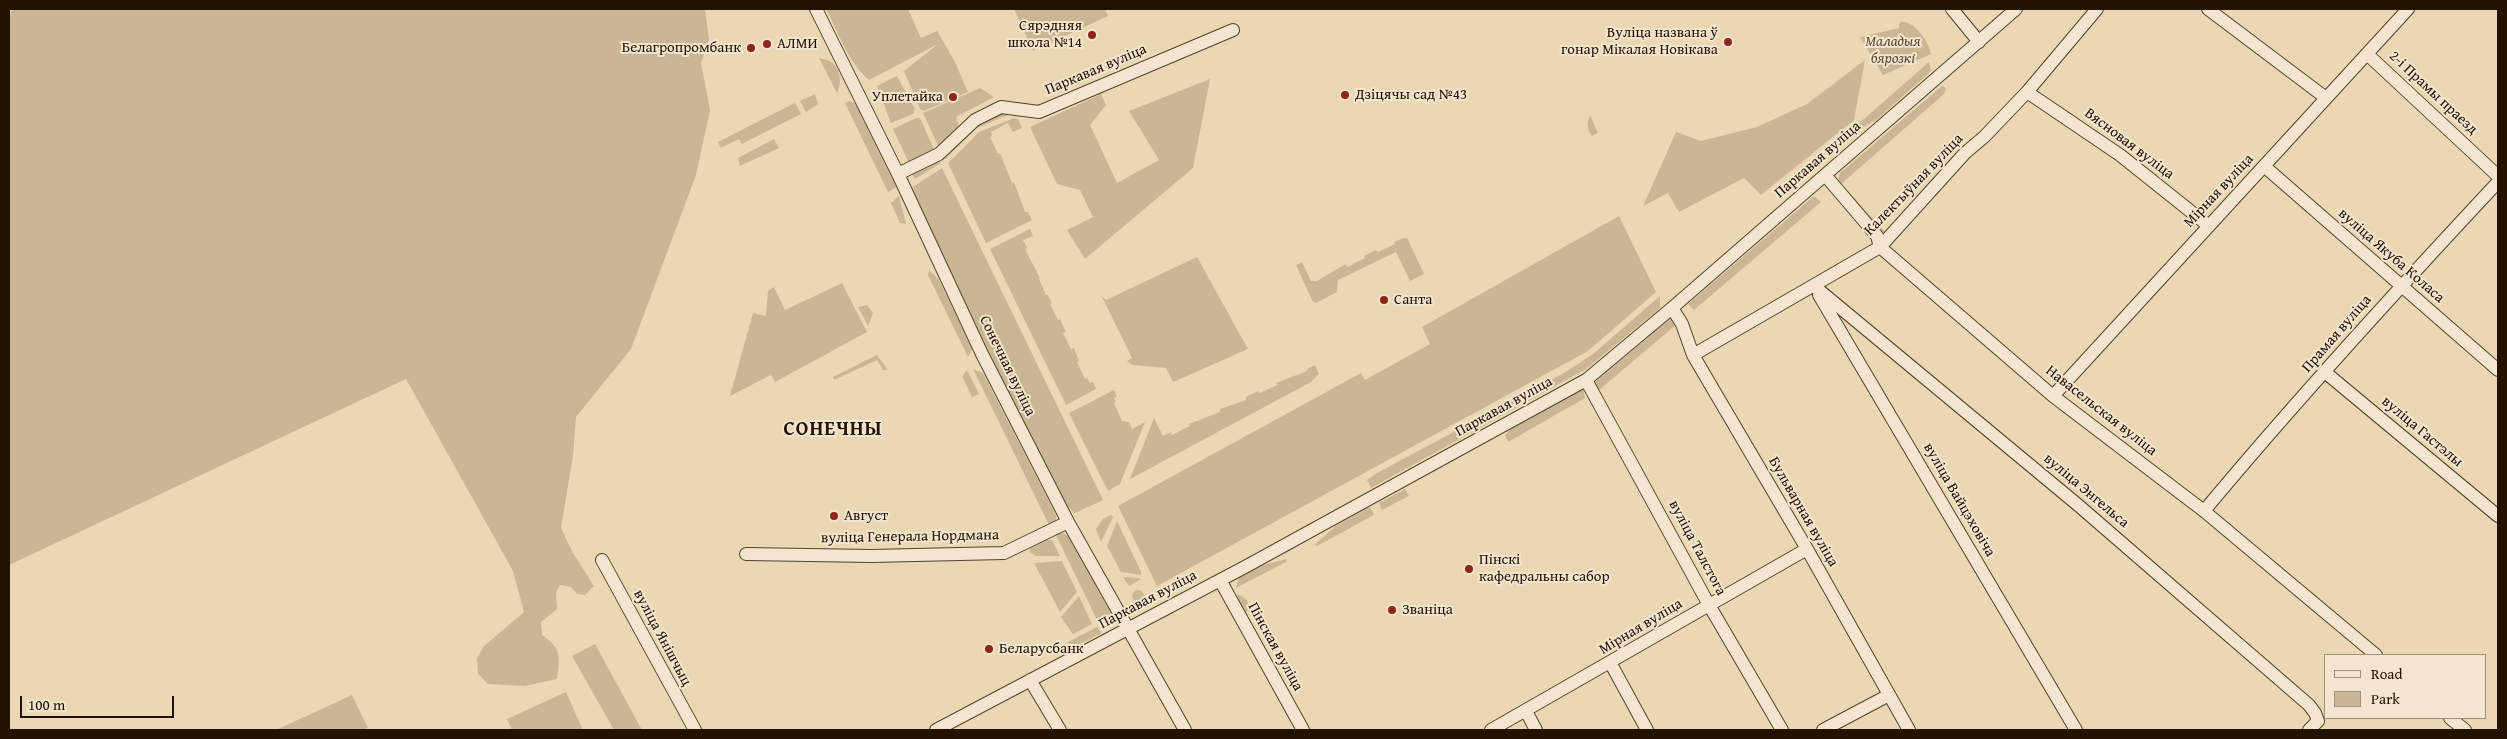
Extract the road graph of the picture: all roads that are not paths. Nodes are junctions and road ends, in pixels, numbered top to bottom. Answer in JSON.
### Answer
{"nodes":[{"id":1,"x":816,"y":9,"type":"edge"},
{"id":2,"x":1952,"y":9,"type":"edge"},
{"id":3,"x":2016,"y":9,"type":"edge"},
{"id":4,"x":2097,"y":9,"type":"edge"},
{"id":5,"x":2208,"y":9,"type":"edge"},
{"id":6,"x":2408,"y":9,"type":"edge"},
{"id":7,"x":1233,"y":30,"type":"dead end"},
{"id":8,"x":1979,"y":42,"type":"junction"},
{"id":9,"x":2367,"y":54,"type":"junction"},
{"id":10,"x":2027,"y":92,"type":"junction"},
{"id":11,"x":2326,"y":98,"type":"junction"},
{"id":12,"x":2264,"y":166,"type":"junction"},
{"id":13,"x":898,"y":174,"type":"junction"},
{"id":14,"x":1825,"y":175,"type":"junction"},
{"id":15,"x":2498,"y":176,"type":"edge"},
{"id":16,"x":2498,"y":182,"type":"edge"},
{"id":17,"x":2209,"y":226,"type":"junction"},
{"id":18,"x":1880,"y":247,"type":"junction"},
{"id":19,"x":1814,"y":286,"type":"junction"},
{"id":20,"x":2400,"y":287,"type":"junction"},
{"id":21,"x":1672,"y":308,"type":"junction"},
{"id":22,"x":1693,"y":355,"type":"junction"},
{"id":23,"x":2498,"y":370,"type":"edge"},
{"id":24,"x":2326,"y":373,"type":"junction"},
{"id":25,"x":1586,"y":380,"type":"junction"},
{"id":26,"x":2053,"y":396,"type":"junction"},
{"id":27,"x":2204,"y":511,"type":"junction"},
{"id":28,"x":2498,"y":516,"type":"edge"},
{"id":29,"x":1068,"y":522,"type":"junction"},
{"id":30,"x":1807,"y":549,"type":"junction"},
{"id":31,"x":746,"y":554,"type":"dead end"},
{"id":32,"x":602,"y":560,"type":"dead end"},
{"id":33,"x":1220,"y":580,"type":"junction"},
{"id":34,"x":1709,"y":605,"type":"junction"},
{"id":35,"x":1130,"y":628,"type":"junction"},
{"id":36,"x":2375,"y":654,"type":"edge"},
{"id":37,"x":1611,"y":664,"type":"junction"},
{"id":38,"x":1030,"y":680,"type":"junction"},
{"id":39,"x":1889,"y":695,"type":"junction"},
{"id":40,"x":1526,"y":711,"type":"junction"},
{"id":41,"x":2451,"y":719,"type":"edge"},
{"id":42,"x":942,"y":729,"type":"edge"},
{"id":43,"x":695,"y":730,"type":"edge"},
{"id":44,"x":1060,"y":730,"type":"edge"},
{"id":45,"x":1186,"y":730,"type":"edge"},
{"id":46,"x":1303,"y":730,"type":"edge"},
{"id":47,"x":1491,"y":730,"type":"edge"},
{"id":48,"x":1536,"y":730,"type":"edge"},
{"id":49,"x":1647,"y":730,"type":"edge"},
{"id":50,"x":1782,"y":730,"type":"edge"},
{"id":51,"x":1823,"y":730,"type":"edge"},
{"id":52,"x":1909,"y":730,"type":"edge"},
{"id":53,"x":2076,"y":730,"type":"edge"},
{"id":54,"x":2309,"y":730,"type":"edge"},
{"id":55,"x":2465,"y":730,"type":"edge"}],
"edges":[{"from":1,"to":13,"type":"street","name":"Сонечная вуліца"},
{"from":2,"to":8,"type":"street"},
{"from":3,"to":8,"type":"street","name":"Паркавая вуліца"},
{"from":4,"to":10,"type":"street","name":"Калектыўная вуліца"},
{"from":5,"to":11,"type":"street"},
{"from":6,"to":9,"type":"street","name":"Мірная вуліца"},
{"from":7,"to":13,"type":"street","name":"Паркавая вуліца"},
{"from":8,"to":14,"type":"street","name":"Паркавая вуліца"},
{"from":9,"to":11,"type":"street","name":"Мірная вуліца"},
{"from":9,"to":15,"type":"street","name":"2-і Прамы праезд"},
{"from":10,"to":17,"type":"street","name":"Вясновая вуліца"},
{"from":10,"to":18,"type":"street","name":"Калектыўная вуліца"},
{"from":11,"to":12,"type":"street","name":"Мірная вуліца"},
{"from":12,"to":17,"type":"street","name":"Мірная вуліца"},
{"from":12,"to":20,"type":"street","name":"вуліца Якуба Коласа"},
{"from":13,"to":29,"type":"street","name":"Сонечная вуліца"},
{"from":14,"to":18,"type":"street","name":"Навасельская вуліца"},
{"from":14,"to":21,"type":"street","name":"Паркавая вуліца"},
{"from":16,"to":20,"type":"street","name":"Прамая вуліца"},
{"from":17,"to":26,"type":"street","name":"Мірная вуліца"},
{"from":18,"to":19,"type":"street","name":"Калектыўная вуліца"},
{"from":18,"to":26,"type":"street","name":"Навасельская вуліца"},
{"from":19,"to":22,"type":"street","name":"Калектыўная вуліца"},
{"from":19,"to":53,"type":"street","name":"вуліца Вайцэховіча"},
{"from":19,"to":54,"type":"street","name":"вуліца Энгельса"},
{"from":20,"to":23,"type":"street","name":"вуліца Якуба Коласа"},
{"from":20,"to":24,"type":"street","name":"Прамая вуліца"},
{"from":21,"to":22,"type":"street","name":"Бульварная вуліца"},
{"from":21,"to":25,"type":"street","name":"Паркавая вуліца"},
{"from":22,"to":30,"type":"street","name":"Бульварная вуліца"},
{"from":24,"to":27,"type":"street","name":"Прамая вуліца"},
{"from":24,"to":28,"type":"street","name":"вуліца Гастэлы"},
{"from":25,"to":33,"type":"street","name":"Паркавая вуліца"},
{"from":25,"to":34,"type":"street","name":"вуліца Талстога"},
{"from":26,"to":27,"type":"street","name":"Навасельская вуліца"},
{"from":27,"to":36,"type":"street","name":"Навасельская вуліца"},
{"from":29,"to":31,"type":"street","name":"вуліца Генерала Нордмана"},
{"from":29,"to":35,"type":"street","name":"Сонечная вуліца"},
{"from":30,"to":34,"type":"street","name":"Мірная вуліца"},
{"from":30,"to":39,"type":"street","name":"Бульварная вуліца"},
{"from":32,"to":43,"type":"street","name":"вуліца Янішчыц"},
{"from":33,"to":35,"type":"street","name":"Паркавая вуліца"},
{"from":33,"to":46,"type":"street","name":"Пінская вуліца"},
{"from":34,"to":37,"type":"street","name":"Мірная вуліца"},
{"from":34,"to":50,"type":"street","name":"вуліца Талстога"},
{"from":35,"to":38,"type":"street","name":"Паркавая вуліца"},
{"from":35,"to":45,"type":"street","name":"Сонечная вуліца"},
{"from":37,"to":40,"type":"street","name":"Мірная вуліца"},
{"from":37,"to":49,"type":"street"},
{"from":38,"to":42,"type":"street","name":"Паркавая вуліца"},
{"from":38,"to":44,"type":"street"},
{"from":39,"to":51,"type":"street"},
{"from":39,"to":52,"type":"street","name":"Бульварная вуліца"},
{"from":40,"to":47,"type":"street","name":"Мірная вуліца"},
{"from":40,"to":48,"type":"street"},
{"from":41,"to":55,"type":"street"}]}
